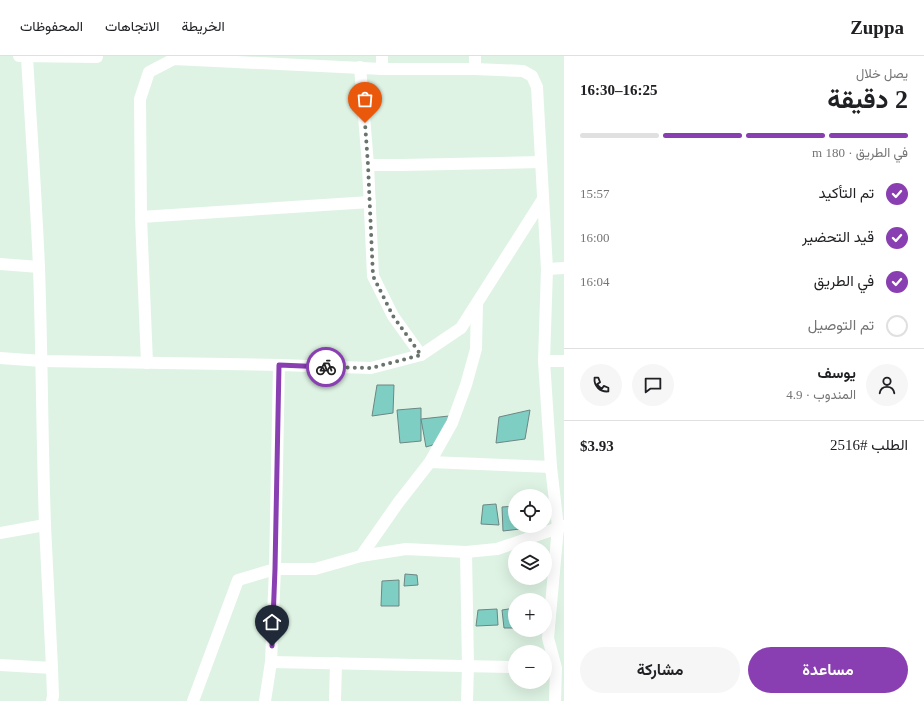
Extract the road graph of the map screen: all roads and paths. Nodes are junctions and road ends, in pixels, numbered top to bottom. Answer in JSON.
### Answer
{"nodes":[{"id":1,"x":23,"y":56,"type":"edge"},
{"id":2,"x":97,"y":56,"type":"edge"},
{"id":3,"x":382,"y":56,"type":"edge"},
{"id":4,"x":475,"y":56,"type":"edge"},
{"id":5,"x":213,"y":58,"type":"edge"},
{"id":6,"x":360,"y":67,"type":"junction"},
{"id":7,"x":382,"y":69,"type":"junction"},
{"id":8,"x":475,"y":69,"type":"junction"},
{"id":9,"x":541,"y":162,"type":"junction"},
{"id":10,"x":368,"y":165,"type":"junction"},
{"id":11,"x":542,"y":200,"type":"junction"},
{"id":12,"x":370,"y":202,"type":"junction"},
{"id":13,"x":141,"y":217,"type":"junction"},
{"id":14,"x":0,"y":264,"type":"edge"},
{"id":15,"x":39,"y":267,"type":"junction"},
{"id":16,"x":564,"y":268,"type":"edge"},
{"id":17,"x":547,"y":269,"type":"junction"},
{"id":18,"x":477,"y":303,"type":"junction"},
{"id":19,"x":421,"y":355,"type":"junction"},
{"id":20,"x":0,"y":358,"type":"edge"},
{"id":21,"x":42,"y":361,"type":"junction"},
{"id":22,"x":544,"y":361,"type":"junction"},
{"id":23,"x":564,"y":361,"type":"edge"},
{"id":24,"x":147,"y":363,"type":"junction"},
{"id":25,"x":279,"y":365,"type":"junction"},
{"id":26,"x":430,"y":462,"type":"junction"},
{"id":27,"x":551,"y":467,"type":"junction"},
{"id":28,"x":45,"y":525,"type":"junction"},
{"id":29,"x":561,"y":526,"type":"edge"},
{"id":30,"x":0,"y":533,"type":"edge"},
{"id":31,"x":466,"y":552,"type":"junction"},
{"id":32,"x":361,"y":556,"type":"junction"},
{"id":33,"x":275,"y":569,"type":"junction"},
{"id":34,"x":559,"y":571,"type":"edge"},
{"id":35,"x":271,"y":662,"type":"junction"},
{"id":36,"x":336,"y":663,"type":"junction"},
{"id":37,"x":0,"y":665,"type":"edge"},
{"id":38,"x":468,"y":666,"type":"junction"},
{"id":39,"x":508,"y":667,"type":"edge"},
{"id":40,"x":52,"y":668,"type":"junction"},
{"id":41,"x":555,"y":668,"type":"edge"},
{"id":42,"x":564,"y":678,"type":"edge"},
{"id":43,"x":52,"y":701,"type":"edge"},
{"id":44,"x":193,"y":701,"type":"edge"},
{"id":45,"x":265,"y":701,"type":"edge"},
{"id":46,"x":335,"y":701,"type":"edge"},
{"id":47,"x":467,"y":701,"type":"edge"},
{"id":48,"x":555,"y":701,"type":"edge"}],
"edges":[{"from":1,"to":2,"type":"street"},
{"from":1,"to":15,"type":"street"},
{"from":3,"to":7,"type":"street"},
{"from":4,"to":8,"type":"street"},
{"from":5,"to":6,"type":"street"},
{"from":5,"to":13,"type":"street"},
{"from":6,"to":7,"type":"street"},
{"from":6,"to":10,"type":"street"},
{"from":7,"to":8,"type":"street"},
{"from":8,"to":9,"type":"street"},
{"from":9,"to":10,"type":"street"},
{"from":9,"to":11,"type":"street"},
{"from":10,"to":12,"type":"street"},
{"from":11,"to":17,"type":"street"},
{"from":11,"to":18,"type":"street"},
{"from":12,"to":13,"type":"street"},
{"from":12,"to":19,"type":"street"},
{"from":13,"to":24,"type":"street"},
{"from":14,"to":15,"type":"street"},
{"from":15,"to":21,"type":"street"},
{"from":16,"to":17,"type":"street"},
{"from":17,"to":22,"type":"street"},
{"from":18,"to":19,"type":"street"},
{"from":18,"to":26,"type":"street"},
{"from":19,"to":25,"type":"street"},
{"from":20,"to":21,"type":"street"},
{"from":21,"to":24,"type":"street"},
{"from":21,"to":28,"type":"street"},
{"from":22,"to":23,"type":"street"},
{"from":22,"to":27,"type":"street"},
{"from":24,"to":25,"type":"street"},
{"from":25,"to":33,"type":"street"},
{"from":26,"to":27,"type":"street"},
{"from":26,"to":32,"type":"street"},
{"from":27,"to":29,"type":"street"},
{"from":28,"to":30,"type":"street"},
{"from":28,"to":40,"type":"street"},
{"from":29,"to":31,"type":"street"},
{"from":29,"to":34,"type":"street"},
{"from":31,"to":32,"type":"street"},
{"from":31,"to":38,"type":"street"},
{"from":32,"to":33,"type":"street"},
{"from":33,"to":35,"type":"street"},
{"from":33,"to":44,"type":"street"},
{"from":34,"to":41,"type":"street"},
{"from":35,"to":36,"type":"street"},
{"from":35,"to":45,"type":"street"},
{"from":36,"to":38,"type":"street"},
{"from":36,"to":46,"type":"street"},
{"from":37,"to":40,"type":"street"},
{"from":38,"to":39,"type":"street"},
{"from":38,"to":47,"type":"street"},
{"from":40,"to":43,"type":"street"},
{"from":41,"to":42,"type":"street"},
{"from":41,"to":48,"type":"street"}]}
